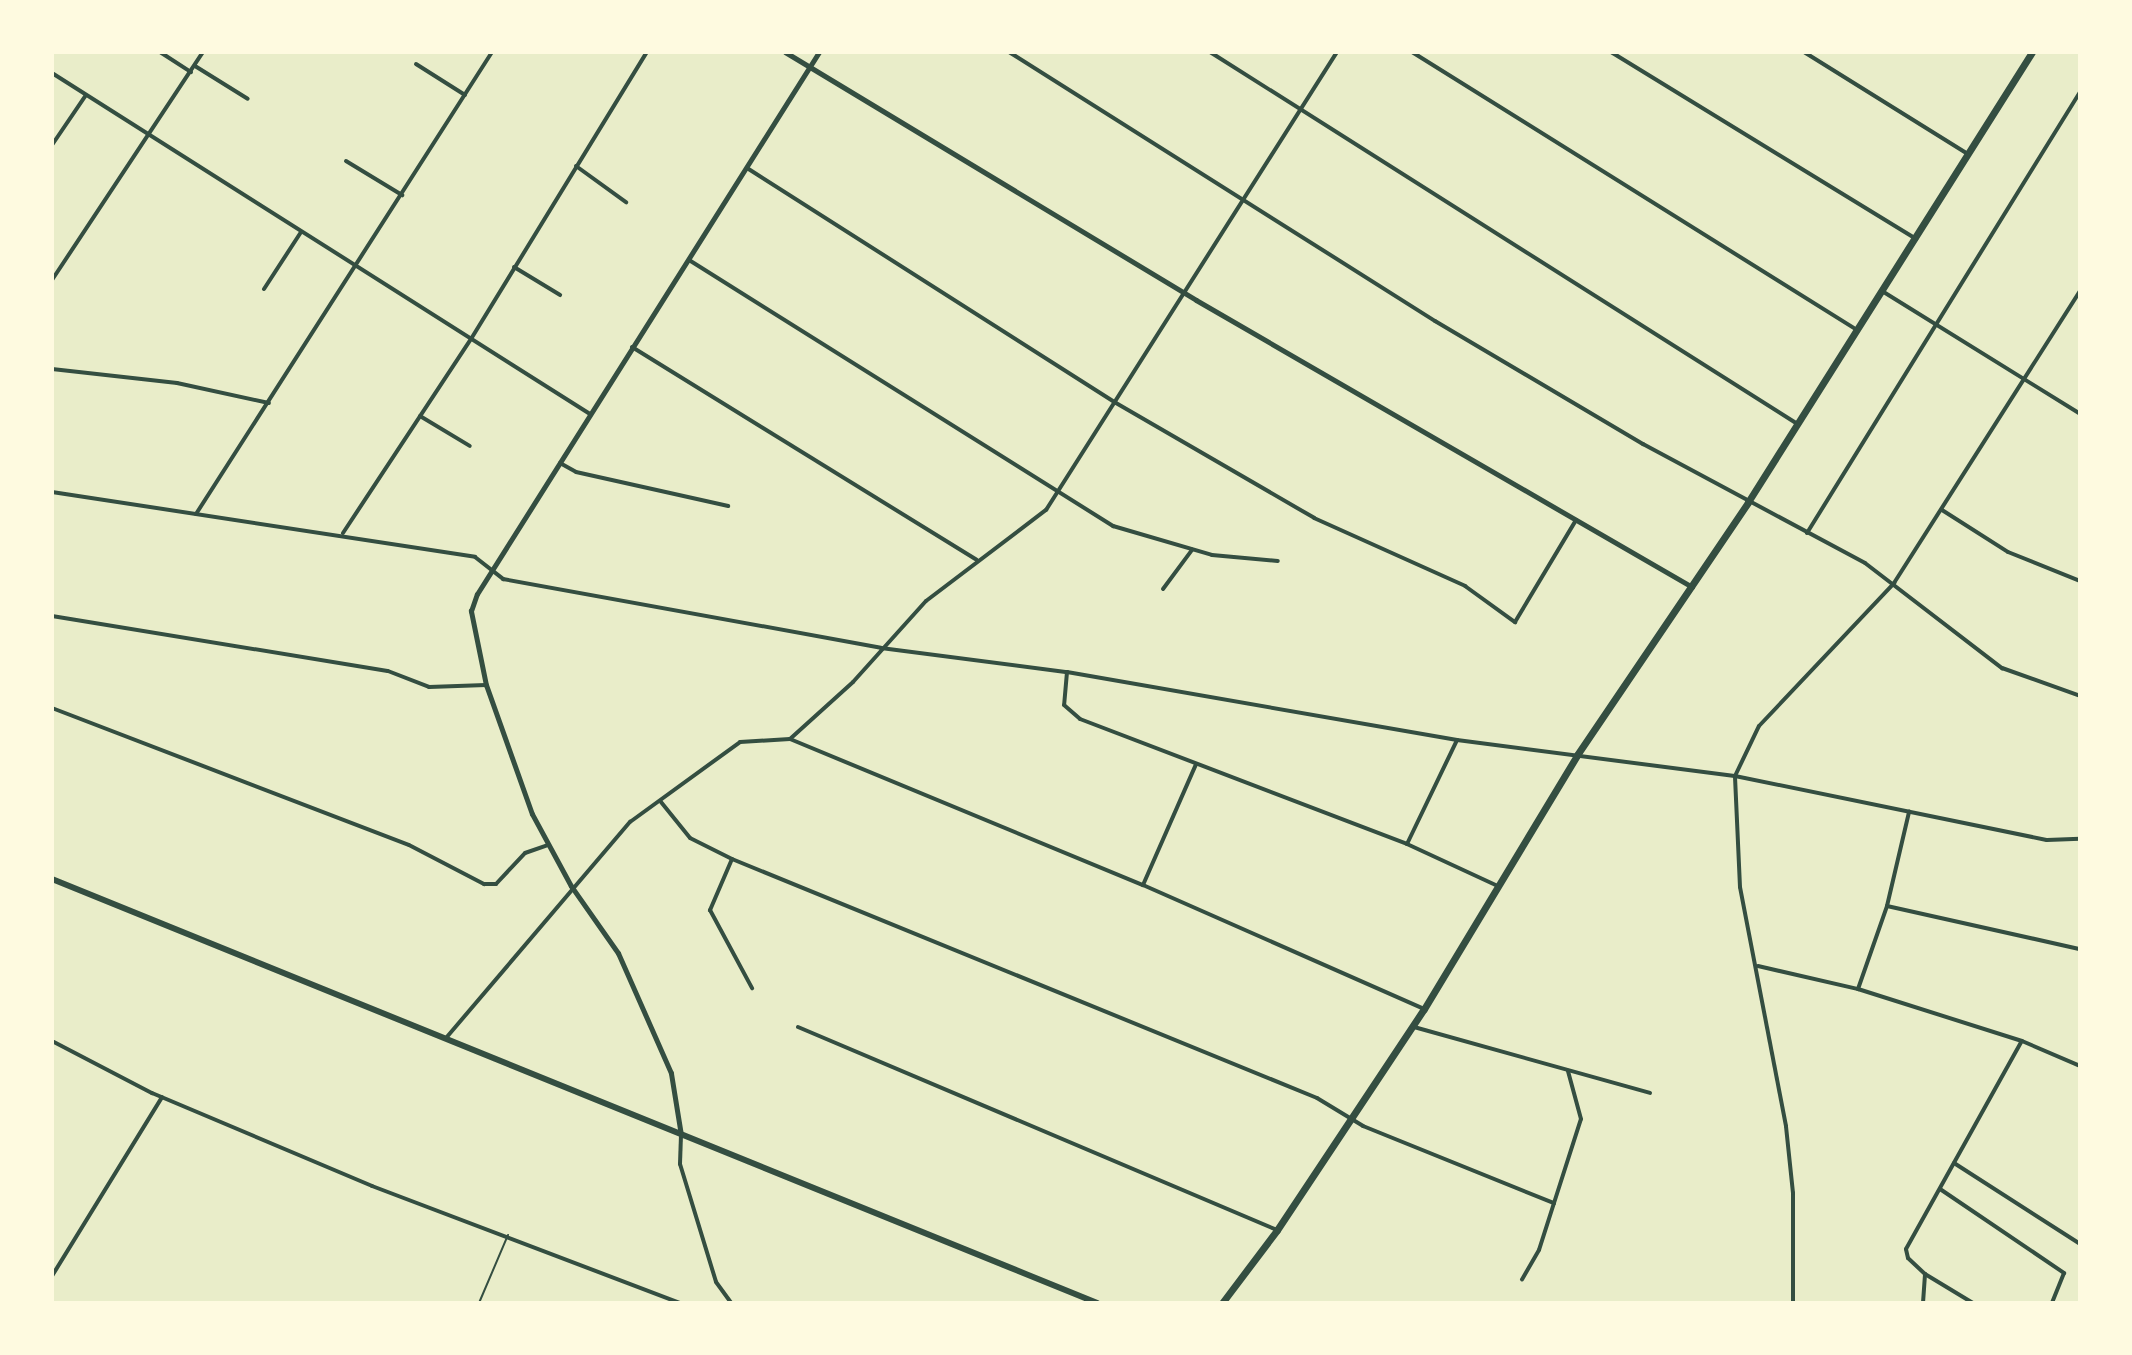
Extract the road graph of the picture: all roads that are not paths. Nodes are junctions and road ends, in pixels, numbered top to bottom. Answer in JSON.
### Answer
{"nodes":[{"id":1,"x":160,"y":52,"type":"edge"},
{"id":2,"x":203,"y":52,"type":"edge"},
{"id":3,"x":492,"y":52,"type":"edge"},
{"id":4,"x":647,"y":52,"type":"edge"},
{"id":5,"x":785,"y":52,"type":"edge"},
{"id":6,"x":819,"y":52,"type":"edge"},
{"id":7,"x":1009,"y":52,"type":"edge"},
{"id":8,"x":1210,"y":52,"type":"edge"},
{"id":9,"x":1337,"y":52,"type":"edge"},
{"id":10,"x":1412,"y":52,"type":"edge"},
{"id":11,"x":1611,"y":52,"type":"edge"},
{"id":12,"x":1804,"y":52,"type":"edge"},
{"id":13,"x":2020,"y":52,"type":"edge"},
{"id":14,"x":2031,"y":55,"type":"edge"},
{"id":15,"x":416,"y":64,"type":"dead end"},
{"id":16,"x":195,"y":66,"type":"junction"},
{"id":17,"x":810,"y":67,"type":"junction"},
{"id":18,"x":191,"y":72,"type":"junction"},
{"id":19,"x":52,"y":73,"type":"edge"},
{"id":20,"x":2080,"y":92,"type":"edge"},
{"id":21,"x":86,"y":95,"type":"junction"},
{"id":22,"x":465,"y":95,"type":"junction"},
{"id":23,"x":248,"y":99,"type":"dead end"},
{"id":24,"x":1300,"y":110,"type":"junction"},
{"id":25,"x":149,"y":135,"type":"junction"},
{"id":26,"x":52,"y":145,"type":"edge"},
{"id":27,"x":1969,"y":155,"type":"junction"},
{"id":28,"x":346,"y":161,"type":"dead end"},
{"id":29,"x":576,"y":166,"type":"junction"},
{"id":30,"x":747,"y":168,"type":"junction"},
{"id":31,"x":402,"y":195,"type":"junction"},
{"id":32,"x":1242,"y":201,"type":"junction"},
{"id":33,"x":626,"y":202,"type":"dead end"},
{"id":34,"x":301,"y":232,"type":"junction"},
{"id":35,"x":1916,"y":239,"type":"junction"},
{"id":36,"x":689,"y":260,"type":"junction"},
{"id":37,"x":356,"y":266,"type":"junction"},
{"id":38,"x":514,"y":267,"type":"junction"},
{"id":39,"x":52,"y":280,"type":"edge"},
{"id":40,"x":264,"y":289,"type":"dead end"},
{"id":41,"x":1882,"y":291,"type":"junction"},
{"id":42,"x":2080,"y":291,"type":"edge"},
{"id":43,"x":1186,"y":294,"type":"junction"},
{"id":44,"x":560,"y":295,"type":"dead end"},
{"id":45,"x":1936,"y":324,"type":"junction"},
{"id":46,"x":1857,"y":330,"type":"junction"},
{"id":47,"x":471,"y":339,"type":"junction"},
{"id":48,"x":632,"y":347,"type":"junction"},
{"id":49,"x":52,"y":369,"type":"edge"},
{"id":50,"x":2025,"y":378,"type":"junction"},
{"id":51,"x":269,"y":403,"type":"junction"},
{"id":52,"x":1116,"y":403,"type":"junction"},
{"id":53,"x":590,"y":414,"type":"junction"},
{"id":54,"x":2080,"y":414,"type":"edge"},
{"id":55,"x":420,"y":416,"type":"junction"},
{"id":56,"x":1798,"y":424,"type":"junction"},
{"id":57,"x":470,"y":446,"type":"dead end"},
{"id":58,"x":560,"y":463,"type":"junction"},
{"id":59,"x":1061,"y":489,"type":"junction"},
{"id":60,"x":52,"y":492,"type":"edge"},
{"id":61,"x":1748,"y":502,"type":"junction"},
{"id":62,"x":728,"y":506,"type":"dead end"},
{"id":63,"x":1942,"y":510,"type":"junction"},
{"id":64,"x":196,"y":514,"type":"junction"},
{"id":65,"x":1576,"y":520,"type":"junction"},
{"id":66,"x":1807,"y":533,"type":"junction"},
{"id":67,"x":342,"y":534,"type":"junction"},
{"id":68,"x":1192,"y":550,"type":"junction"},
{"id":69,"x":979,"y":561,"type":"junction"},
{"id":70,"x":1278,"y":561,"type":"dead end"},
{"id":71,"x":492,"y":571,"type":"junction"},
{"id":72,"x":2080,"y":581,"type":"edge"},
{"id":73,"x":1894,"y":583,"type":"junction"},
{"id":74,"x":1692,"y":587,"type":"junction"},
{"id":75,"x":1163,"y":589,"type":"dead end"},
{"id":76,"x":52,"y":616,"type":"edge"},
{"id":77,"x":881,"y":648,"type":"junction"},
{"id":78,"x":1067,"y":672,"type":"junction"},
{"id":79,"x":486,"y":685,"type":"junction"},
{"id":80,"x":2080,"y":696,"type":"edge"},
{"id":81,"x":52,"y":708,"type":"edge"},
{"id":82,"x":790,"y":739,"type":"junction"},
{"id":83,"x":1457,"y":740,"type":"junction"},
{"id":84,"x":1577,"y":755,"type":"junction"},
{"id":85,"x":1196,"y":764,"type":"junction"},
{"id":86,"x":1735,"y":776,"type":"junction"},
{"id":87,"x":661,"y":802,"type":"junction"},
{"id":88,"x":1909,"y":812,"type":"junction"},
{"id":89,"x":2080,"y":839,"type":"edge"},
{"id":90,"x":1407,"y":844,"type":"junction"},
{"id":91,"x":548,"y":845,"type":"junction"},
{"id":92,"x":732,"y":859,"type":"junction"},
{"id":93,"x":52,"y":879,"type":"edge"},
{"id":94,"x":1143,"y":885,"type":"junction"},
{"id":95,"x":571,"y":886,"type":"junction"},
{"id":96,"x":1498,"y":886,"type":"junction"},
{"id":97,"x":1887,"y":906,"type":"junction"},
{"id":98,"x":2080,"y":949,"type":"edge"},
{"id":99,"x":1758,"y":966,"type":"junction"},
{"id":100,"x":752,"y":988,"type":"dead end"},
{"id":101,"x":1858,"y":989,"type":"junction"},
{"id":102,"x":1424,"y":1009,"type":"junction"},
{"id":103,"x":1412,"y":1026,"type":"junction"},
{"id":104,"x":798,"y":1027,"type":"dead end"},
{"id":105,"x":446,"y":1038,"type":"junction"},
{"id":106,"x":52,"y":1041,"type":"edge"},
{"id":107,"x":2022,"y":1041,"type":"junction"},
{"id":108,"x":2080,"y":1066,"type":"edge"},
{"id":109,"x":1568,"y":1070,"type":"junction"},
{"id":110,"x":1650,"y":1093,"type":"dead end"},
{"id":111,"x":162,"y":1097,"type":"junction"},
{"id":112,"x":1351,"y":1118,"type":"junction"},
{"id":113,"x":681,"y":1135,"type":"junction"},
{"id":114,"x":1954,"y":1163,"type":"junction"},
{"id":115,"x":1940,"y":1189,"type":"junction"},
{"id":116,"x":1554,"y":1203,"type":"junction"},
{"id":117,"x":1277,"y":1230,"type":"junction"},
{"id":118,"x":508,"y":1235,"type":"junction"},
{"id":119,"x":2080,"y":1244,"type":"edge"},
{"id":120,"x":1925,"y":1274,"type":"junction"},
{"id":121,"x":52,"y":1276,"type":"edge"},
{"id":122,"x":1522,"y":1279,"type":"dead end"},
{"id":123,"x":479,"y":1303,"type":"edge"},
{"id":124,"x":680,"y":1303,"type":"edge"},
{"id":125,"x":731,"y":1303,"type":"edge"},
{"id":126,"x":1097,"y":1303,"type":"edge"},
{"id":127,"x":1222,"y":1303,"type":"edge"},
{"id":128,"x":1793,"y":1303,"type":"edge"},
{"id":129,"x":1923,"y":1303,"type":"edge"},
{"id":130,"x":1973,"y":1303,"type":"edge"},
{"id":131,"x":2052,"y":1303,"type":"edge"}],
"edges":[{"from":1,"to":18,"type":"street"},
{"from":2,"to":16,"type":"street"},
{"from":3,"to":22,"type":"street"},
{"from":4,"to":29,"type":"street"},
{"from":5,"to":17,"type":"street"},
{"from":6,"to":17,"type":"street"},
{"from":7,"to":32,"type":"street"},
{"from":8,"to":24,"type":"street"},
{"from":9,"to":24,"type":"street"},
{"from":10,"to":46,"type":"street"},
{"from":11,"to":35,"type":"street"},
{"from":12,"to":27,"type":"street"},
{"from":13,"to":14,"type":"street"},
{"from":14,"to":27,"type":"main road"},
{"from":15,"to":22,"type":"street"},
{"from":16,"to":18,"type":"street"},
{"from":16,"to":23,"type":"street"},
{"from":17,"to":30,"type":"street"},
{"from":17,"to":43,"type":"street"},
{"from":18,"to":25,"type":"street"},
{"from":19,"to":21,"type":"street"},
{"from":20,"to":45,"type":"street"},
{"from":21,"to":25,"type":"street"},
{"from":21,"to":26,"type":"street"},
{"from":22,"to":31,"type":"street"},
{"from":24,"to":32,"type":"street"},
{"from":24,"to":56,"type":"street"},
{"from":25,"to":34,"type":"street"},
{"from":25,"to":39,"type":"street"},
{"from":27,"to":35,"type":"main road"},
{"from":28,"to":31,"type":"street"},
{"from":29,"to":33,"type":"street"},
{"from":29,"to":38,"type":"street"},
{"from":30,"to":36,"type":"street"},
{"from":30,"to":52,"type":"street"},
{"from":31,"to":37,"type":"street"},
{"from":32,"to":43,"type":"street"},
{"from":32,"to":61,"type":"street"},
{"from":34,"to":37,"type":"street"},
{"from":34,"to":40,"type":"street"},
{"from":35,"to":41,"type":"main road"},
{"from":36,"to":48,"type":"street"},
{"from":36,"to":59,"type":"street"},
{"from":37,"to":47,"type":"street"},
{"from":37,"to":51,"type":"street"},
{"from":38,"to":44,"type":"street"},
{"from":38,"to":47,"type":"street"},
{"from":41,"to":45,"type":"street"},
{"from":41,"to":46,"type":"main road"},
{"from":42,"to":50,"type":"street"},
{"from":43,"to":52,"type":"street"},
{"from":43,"to":65,"type":"street"},
{"from":45,"to":50,"type":"street"},
{"from":45,"to":66,"type":"street"},
{"from":46,"to":56,"type":"main road"},
{"from":47,"to":53,"type":"street"},
{"from":47,"to":55,"type":"street"},
{"from":48,"to":53,"type":"street"},
{"from":48,"to":69,"type":"street"},
{"from":49,"to":51,"type":"street"},
{"from":50,"to":54,"type":"street"},
{"from":50,"to":63,"type":"street"},
{"from":51,"to":64,"type":"street"},
{"from":52,"to":59,"type":"street"},
{"from":52,"to":65,"type":"street"},
{"from":53,"to":58,"type":"street"},
{"from":55,"to":57,"type":"street"},
{"from":55,"to":67,"type":"street"},
{"from":56,"to":61,"type":"main road"},
{"from":58,"to":62,"type":"street"},
{"from":58,"to":71,"type":"street"},
{"from":59,"to":68,"type":"street"},
{"from":59,"to":69,"type":"street"},
{"from":60,"to":64,"type":"street"},
{"from":61,"to":66,"type":"street"},
{"from":61,"to":74,"type":"main road"},
{"from":63,"to":72,"type":"street"},
{"from":63,"to":73,"type":"street"},
{"from":64,"to":67,"type":"street"},
{"from":65,"to":74,"type":"street"},
{"from":66,"to":73,"type":"street"},
{"from":67,"to":71,"type":"street"},
{"from":68,"to":70,"type":"street"},
{"from":68,"to":75,"type":"street"},
{"from":69,"to":77,"type":"street"},
{"from":71,"to":77,"type":"street"},
{"from":71,"to":79,"type":"street"},
{"from":73,"to":80,"type":"street"},
{"from":73,"to":86,"type":"street"},
{"from":74,"to":84,"type":"main road"},
{"from":76,"to":79,"type":"street"},
{"from":77,"to":78,"type":"street"},
{"from":77,"to":82,"type":"street"},
{"from":78,"to":83,"type":"street"},
{"from":78,"to":85,"type":"street"},
{"from":79,"to":91,"type":"street"},
{"from":81,"to":91,"type":"street"},
{"from":82,"to":87,"type":"street"},
{"from":82,"to":94,"type":"street"},
{"from":83,"to":84,"type":"street"},
{"from":83,"to":90,"type":"street"},
{"from":84,"to":86,"type":"street"},
{"from":84,"to":96,"type":"main road"},
{"from":85,"to":90,"type":"street"},
{"from":85,"to":94,"type":"street"},
{"from":86,"to":88,"type":"street"},
{"from":86,"to":99,"type":"street"},
{"from":87,"to":92,"type":"street"},
{"from":87,"to":95,"type":"street"},
{"from":88,"to":89,"type":"street"},
{"from":88,"to":97,"type":"street"},
{"from":90,"to":96,"type":"street"},
{"from":91,"to":95,"type":"street"},
{"from":92,"to":100,"type":"street"},
{"from":92,"to":112,"type":"street"},
{"from":93,"to":105,"type":"main road"},
{"from":94,"to":102,"type":"street"},
{"from":95,"to":105,"type":"street"},
{"from":95,"to":113,"type":"street"},
{"from":96,"to":102,"type":"main road"},
{"from":97,"to":98,"type":"street"},
{"from":97,"to":101,"type":"street"},
{"from":99,"to":101,"type":"street"},
{"from":99,"to":128,"type":"street"},
{"from":101,"to":107,"type":"street"},
{"from":102,"to":103,"type":"main road"},
{"from":103,"to":109,"type":"street"},
{"from":103,"to":112,"type":"main road"},
{"from":104,"to":117,"type":"street"},
{"from":105,"to":113,"type":"main road"},
{"from":106,"to":111,"type":"street"},
{"from":107,"to":108,"type":"street"},
{"from":107,"to":114,"type":"street"},
{"from":109,"to":110,"type":"street"},
{"from":109,"to":116,"type":"street"},
{"from":111,"to":118,"type":"street"},
{"from":111,"to":121,"type":"street"},
{"from":112,"to":116,"type":"street"},
{"from":112,"to":117,"type":"main road"},
{"from":113,"to":125,"type":"street"},
{"from":113,"to":126,"type":"main road"},
{"from":114,"to":115,"type":"street"},
{"from":114,"to":119,"type":"street"},
{"from":115,"to":120,"type":"street"},
{"from":115,"to":131,"type":"street"},
{"from":116,"to":122,"type":"street"},
{"from":117,"to":127,"type":"main road"},
{"from":118,"to":123,"type":"lane"},
{"from":118,"to":124,"type":"street"},
{"from":120,"to":129,"type":"street"},
{"from":120,"to":130,"type":"street"}]}
